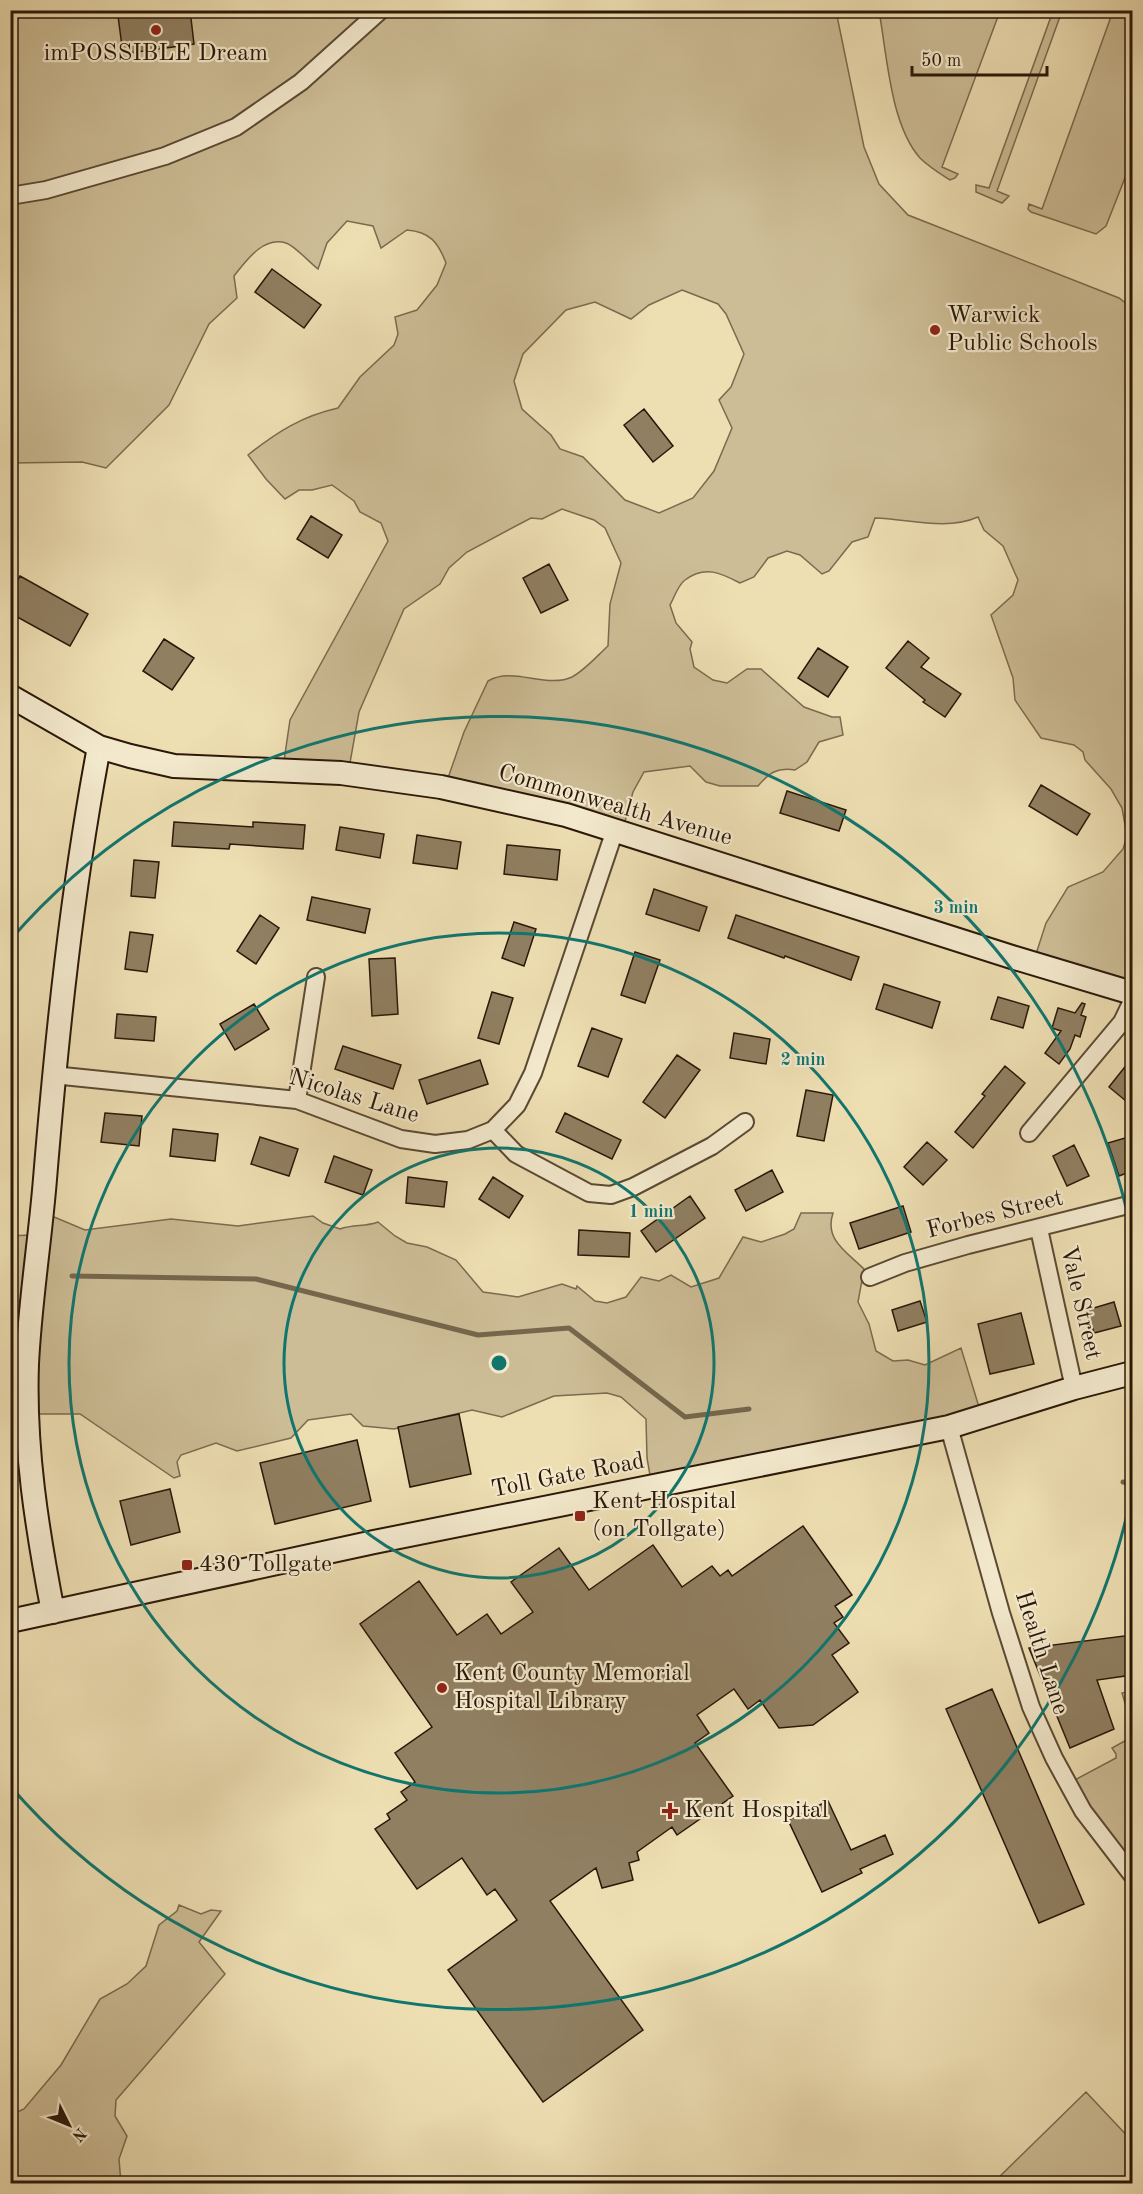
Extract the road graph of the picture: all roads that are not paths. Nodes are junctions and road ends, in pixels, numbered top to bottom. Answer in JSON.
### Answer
{"nodes":[{"id":1,"x":381,"y":10,"type":"edge"},
{"id":2,"x":10,"y":196,"type":"edge"},
{"id":3,"x":10,"y":696,"type":"edge"},
{"id":4,"x":99,"y":747,"type":"junction"},
{"id":5,"x":615,"y":830,"type":"junction"},
{"id":6,"x":316,"y":977,"type":"dead end"},
{"id":7,"x":1132,"y":993,"type":"edge"},
{"id":8,"x":1132,"y":1001,"type":"edge"},
{"id":9,"x":53,"y":1075,"type":"junction"},
{"id":10,"x":297,"y":1100,"type":"junction"},
{"id":11,"x":745,"y":1122,"type":"dead end"},
{"id":12,"x":493,"y":1130,"type":"junction"},
{"id":13,"x":1029,"y":1133,"type":"dead end"},
{"id":14,"x":1132,"y":1204,"type":"edge"},
{"id":15,"x":1039,"y":1229,"type":"junction"},
{"id":16,"x":870,"y":1277,"type":"dead end"},
{"id":17,"x":1132,"y":1373,"type":"edge"},
{"id":18,"x":1074,"y":1388,"type":"junction"},
{"id":19,"x":949,"y":1427,"type":"junction"},
{"id":20,"x":53,"y":1612,"type":"junction"},
{"id":21,"x":10,"y":1621,"type":"edge"},
{"id":22,"x":1132,"y":1875,"type":"edge"}],
"edges":[{"from":1,"to":2,"type":"street"},
{"from":3,"to":4,"type":"street","name":"Commonwealth Avenue"},
{"from":4,"to":5,"type":"street","name":"Commonwealth Avenue"},
{"from":4,"to":9,"type":"street"},
{"from":5,"to":7,"type":"street","name":"Commonwealth Avenue"},
{"from":5,"to":12,"type":"street","name":"Nicolas Lane"},
{"from":6,"to":10,"type":"street"},
{"from":8,"to":13,"type":"street"},
{"from":9,"to":10,"type":"street","name":"Nicolas Lane"},
{"from":9,"to":20,"type":"street"},
{"from":10,"to":12,"type":"street","name":"Nicolas Lane"},
{"from":11,"to":12,"type":"street"},
{"from":14,"to":15,"type":"street","name":"Forbes Street"},
{"from":15,"to":16,"type":"street","name":"Forbes Street"},
{"from":15,"to":18,"type":"street","name":"Vale Street"},
{"from":17,"to":18,"type":"street","name":"Toll Gate Road"},
{"from":18,"to":19,"type":"street","name":"Toll Gate Road"},
{"from":19,"to":20,"type":"street","name":"Toll Gate Road"},
{"from":19,"to":22,"type":"street","name":"Health Lane"},
{"from":20,"to":21,"type":"street","name":"Toll Gate Road"}]}
